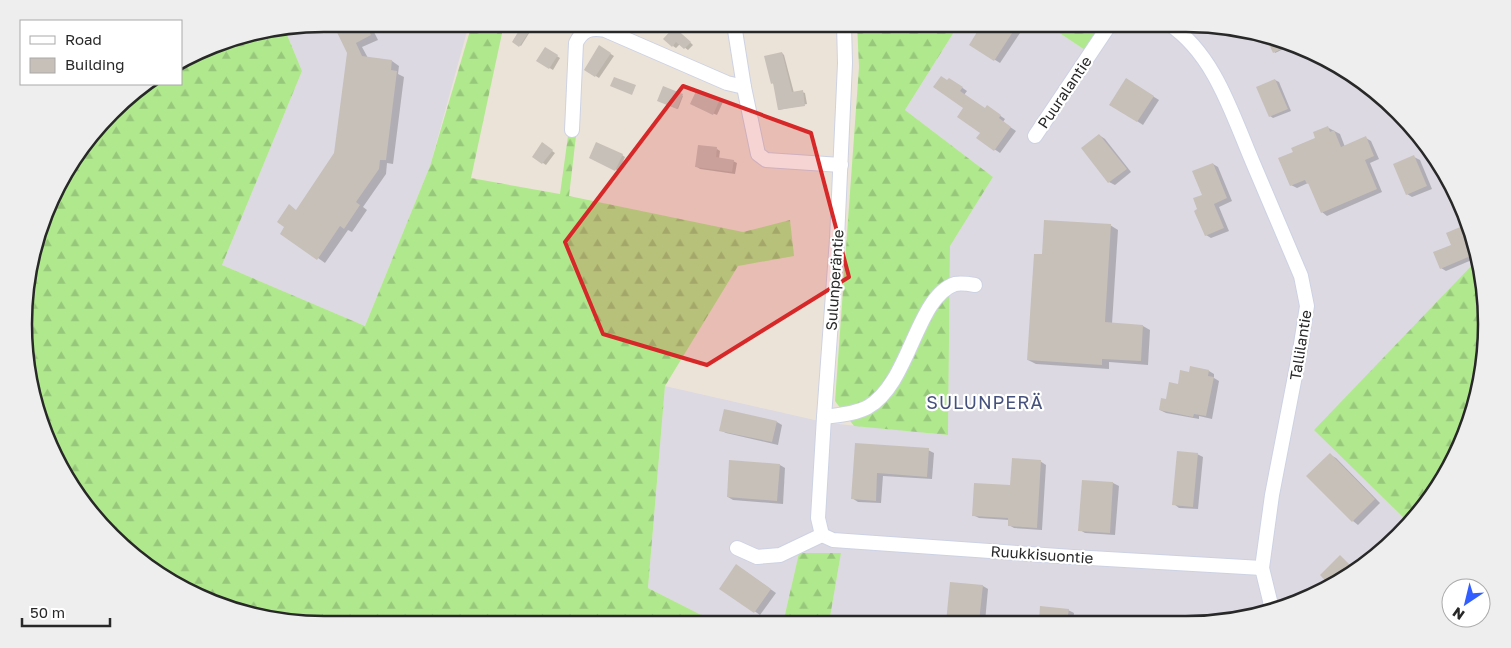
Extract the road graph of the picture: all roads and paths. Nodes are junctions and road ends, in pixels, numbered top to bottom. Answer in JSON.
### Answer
{"nodes":[{"id":1,"x":583,"y":32,"type":"edge"},
{"id":2,"x":610,"y":32,"type":"edge"},
{"id":3,"x":735,"y":32,"type":"edge"},
{"id":4,"x":844,"y":32,"type":"edge"},
{"id":5,"x":1105,"y":32,"type":"edge"},
{"id":6,"x":1179,"y":32,"type":"edge"},
{"id":7,"x":744,"y":87,"type":"junction"},
{"id":8,"x":572,"y":130,"type":"dead end"},
{"id":9,"x":1035,"y":136,"type":"dead end"},
{"id":10,"x":841,"y":165,"type":"junction"},
{"id":11,"x":974,"y":285,"type":"dead end"},
{"id":12,"x":824,"y":417,"type":"junction"},
{"id":13,"x":822,"y":535,"type":"junction"},
{"id":14,"x":737,"y":548,"type":"dead end"},
{"id":15,"x":1262,"y":568,"type":"junction"},
{"id":16,"x":1271,"y":603,"type":"edge"}],
"edges":[{"from":1,"to":8,"type":"street"},
{"from":2,"to":7,"type":"street"},
{"from":3,"to":7,"type":"street"},
{"from":4,"to":10,"type":"street","name":"Sulunperäntie"},
{"from":5,"to":9,"type":"street","name":"Puuralantie"},
{"from":6,"to":15,"type":"street","name":"Tallilantie"},
{"from":7,"to":10,"type":"street"},
{"from":10,"to":12,"type":"street","name":"Sulunperäntie"},
{"from":11,"to":12,"type":"street"},
{"from":12,"to":13,"type":"street","name":"Sulunperäntie"},
{"from":13,"to":14,"type":"street"},
{"from":13,"to":15,"type":"street","name":"Ruukkisuontie"},
{"from":15,"to":16,"type":"street","name":"Tallilantie"}]}
